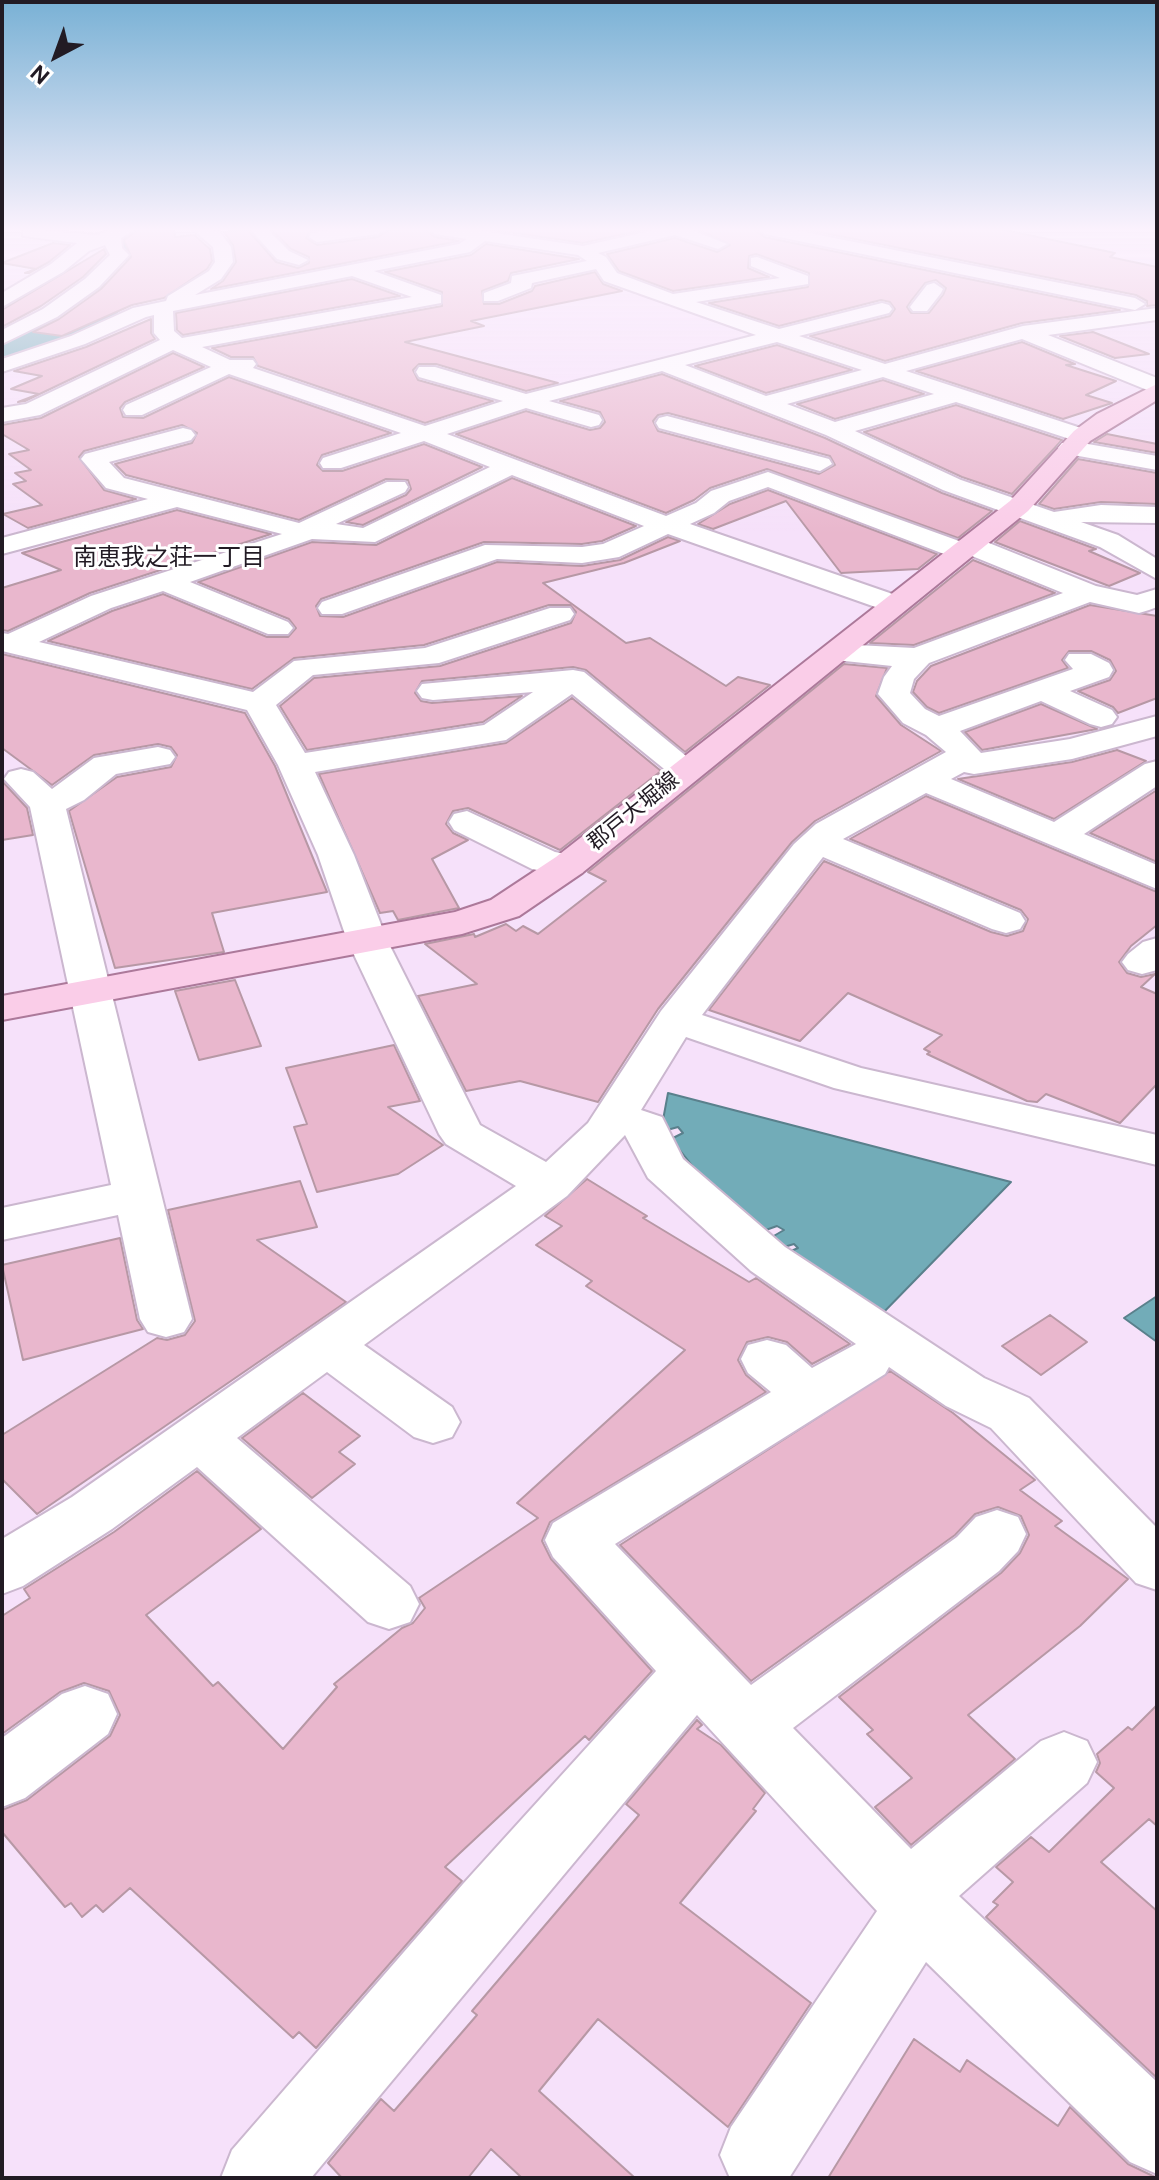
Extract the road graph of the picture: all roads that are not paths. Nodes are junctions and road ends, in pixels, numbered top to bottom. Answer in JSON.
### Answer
{"nodes":[{"id":1,"x":99,"y":331,"type":"edge"},
{"id":2,"x":164,"y":331,"type":"edge"},
{"id":3,"x":253,"y":331,"type":"edge"},
{"id":4,"x":759,"y":331,"type":"edge"},
{"id":5,"x":795,"y":331,"type":"edge"},
{"id":6,"x":1026,"y":331,"type":"edge"},
{"id":7,"x":1031,"y":331,"type":"edge"},
{"id":8,"x":1023,"y":332,"type":"junction"},
{"id":9,"x":774,"y":336,"type":"junction"},
{"id":10,"x":78,"y":340,"type":"junction"},
{"id":11,"x":176,"y":344,"type":"junction"},
{"id":12,"x":151,"y":351,"type":"junction"},
{"id":13,"x":30,"y":357,"type":"junction"},
{"id":14,"x":273,"y":358,"type":"dead end"},
{"id":15,"x":663,"y":364,"type":"junction"},
{"id":16,"x":2,"y":366,"type":"edge"},
{"id":17,"x":228,"y":367,"type":"junction"},
{"id":18,"x":109,"y":370,"type":"junction"},
{"id":19,"x":881,"y":371,"type":"junction"},
{"id":20,"x":427,"y":372,"type":"dead end"},
{"id":21,"x":531,"y":379,"type":"dead end"},
{"id":22,"x":560,"y":390,"type":"junction"},
{"id":23,"x":1155,"y":393,"type":"edge"},
{"id":24,"x":955,"y":395,"type":"junction"},
{"id":25,"x":527,"y":402,"type":"junction"},
{"id":26,"x":766,"y":403,"type":"junction"},
{"id":27,"x":2,"y":405,"type":"edge"},
{"id":28,"x":41,"y":406,"type":"junction"},
{"id":29,"x":134,"y":410,"type":"dead end"},
{"id":30,"x":2,"y":415,"type":"edge"},
{"id":31,"x":802,"y":417,"type":"junction"},
{"id":32,"x":591,"y":420,"type":"dead end"},
{"id":33,"x":667,"y":423,"type":"dead end"},
{"id":34,"x":834,"y":430,"type":"junction"},
{"id":35,"x":423,"y":433,"type":"junction"},
{"id":36,"x":183,"y":435,"type":"dead end"},
{"id":37,"x":728,"y":440,"type":"junction"},
{"id":38,"x":1076,"y":442,"type":"junction"},
{"id":39,"x":332,"y":463,"type":"dead end"},
{"id":40,"x":1157,"y":463,"type":"edge"},
{"id":41,"x":820,"y":464,"type":"dead end"},
{"id":42,"x":509,"y":467,"type":"junction"},
{"id":43,"x":396,"y":487,"type":"dead end"},
{"id":44,"x":321,"y":489,"type":"dead end"},
{"id":45,"x":175,"y":500,"type":"junction"},
{"id":46,"x":366,"y":501,"type":"junction"},
{"id":47,"x":1019,"y":506,"type":"junction"},
{"id":48,"x":1157,"y":515,"type":"edge"},
{"id":49,"x":1055,"y":520,"type":"junction"},
{"id":50,"x":666,"y":525,"type":"junction"},
{"id":51,"x":304,"y":532,"type":"junction"},
{"id":52,"x":1157,"y":535,"type":"edge"},
{"id":53,"x":1109,"y":541,"type":"junction"},
{"id":54,"x":971,"y":544,"type":"junction"},
{"id":55,"x":2,"y":546,"type":"edge"},
{"id":56,"x":1157,"y":571,"type":"edge"},
{"id":57,"x":163,"y":581,"type":"junction"},
{"id":58,"x":1088,"y":593,"type":"junction"},
{"id":59,"x":1157,"y":598,"type":"edge"},
{"id":60,"x":894,"y":604,"type":"junction"},
{"id":61,"x":332,"y":608,"type":"dead end"},
{"id":62,"x":560,"y":614,"type":"dead end"},
{"id":63,"x":278,"y":628,"type":"dead end"},
{"id":64,"x":6,"y":643,"type":"edge"},
{"id":65,"x":837,"y":653,"type":"junction"},
{"id":66,"x":918,"y":657,"type":"junction"},
{"id":67,"x":1080,"y":660,"type":"dead end"},
{"id":68,"x":573,"y":679,"type":"junction"},
{"id":69,"x":1043,"y":690,"type":"junction"},
{"id":70,"x":433,"y":691,"type":"dead end"},
{"id":71,"x":259,"y":703,"type":"junction"},
{"id":72,"x":1101,"y":717,"type":"dead end"},
{"id":73,"x":937,"y":728,"type":"junction"},
{"id":74,"x":1149,"y":738,"type":"edge"},
{"id":75,"x":158,"y":757,"type":"dead end"},
{"id":76,"x":958,"y":759,"type":"junction"},
{"id":77,"x":295,"y":765,"type":"junction"},
{"id":78,"x":686,"y":770,"type":"junction"},
{"id":79,"x":1157,"y":771,"type":"edge"},
{"id":80,"x":924,"y":780,"type":"junction"},
{"id":81,"x":467,"y":822,"type":"dead end"},
{"id":82,"x":1057,"y":836,"type":"junction"},
{"id":83,"x":819,"y":842,"type":"junction"},
{"id":84,"x":569,"y":865,"type":"junction"},
{"id":85,"x":1157,"y":878,"type":"edge"},
{"id":86,"x":1006,"y":921,"type":"dead end"},
{"id":87,"x":367,"y":940,"type":"junction"},
{"id":88,"x":93,"y":992,"type":"junction"},
{"id":89,"x":2,"y":1008,"type":"edge"},
{"id":90,"x":676,"y":1020,"type":"junction"},
{"id":91,"x":615,"y":1116,"type":"junction"},
{"id":92,"x":1157,"y":1150,"type":"edge"},
{"id":93,"x":550,"y":1185,"type":"junction"},
{"id":94,"x":137,"y":1187,"type":"junction"},
{"id":95,"x":2,"y":1206,"type":"edge"},
{"id":96,"x":2,"y":1224,"type":"edge"},
{"id":97,"x":166,"y":1319,"type":"dead end"},
{"id":98,"x":327,"y":1345,"type":"junction"},
{"id":99,"x":767,"y":1359,"type":"dead end"},
{"id":100,"x":866,"y":1360,"type":"dead end"},
{"id":101,"x":809,"y":1395,"type":"junction"},
{"id":102,"x":433,"y":1422,"type":"dead end"},
{"id":103,"x":199,"y":1437,"type":"junction"},
{"id":104,"x":997,"y":1534,"type":"dead end"},
{"id":105,"x":1157,"y":1566,"type":"edge"},
{"id":106,"x":2,"y":1569,"type":"edge"},
{"id":107,"x":389,"y":1604,"type":"dead end"},
{"id":108,"x":696,"y":1671,"type":"junction"},
{"id":109,"x":85,"y":1714,"type":"dead end"},
{"id":110,"x":747,"y":1725,"type":"junction"},
{"id":111,"x":1064,"y":1762,"type":"dead end"},
{"id":112,"x":2,"y":1777,"type":"edge"},
{"id":113,"x":915,"y":1902,"type":"junction"},
{"id":114,"x":1157,"y":2135,"type":"edge"},
{"id":115,"x":759,"y":2155,"type":"dead end"},
{"id":116,"x":260,"y":2178,"type":"edge"}],
"edges":[{"from":1,"to":10,"type":"street"},
{"from":2,"to":11,"type":"street"},
{"from":3,"to":11,"type":"street"},
{"from":4,"to":9,"type":"street"},
{"from":5,"to":9,"type":"street"},
{"from":6,"to":8,"type":"street"},
{"from":7,"to":8,"type":"street"},
{"from":8,"to":19,"type":"street"},
{"from":8,"to":23,"type":"street"},
{"from":9,"to":15,"type":"street"},
{"from":9,"to":19,"type":"street"},
{"from":10,"to":12,"type":"street"},
{"from":10,"to":13,"type":"street"},
{"from":11,"to":12,"type":"street"},
{"from":11,"to":17,"type":"street"},
{"from":12,"to":18,"type":"street"},
{"from":13,"to":16,"type":"street"},
{"from":13,"to":18,"type":"street"},
{"from":14,"to":17,"type":"street"},
{"from":15,"to":22,"type":"street"},
{"from":15,"to":26,"type":"street"},
{"from":17,"to":29,"type":"street"},
{"from":17,"to":35,"type":"street"},
{"from":18,"to":28,"type":"street"},
{"from":19,"to":24,"type":"street"},
{"from":19,"to":26,"type":"street"},
{"from":20,"to":25,"type":"street"},
{"from":21,"to":22,"type":"street"},
{"from":22,"to":25,"type":"street"},
{"from":23,"to":38,"type":"main road","name":"郡戸大堀線"},
{"from":24,"to":34,"type":"street"},
{"from":24,"to":38,"type":"street"},
{"from":25,"to":32,"type":"street"},
{"from":25,"to":35,"type":"street"},
{"from":26,"to":31,"type":"street"},
{"from":27,"to":28,"type":"street"},
{"from":28,"to":30,"type":"street"},
{"from":31,"to":34,"type":"street"},
{"from":31,"to":37,"type":"street"},
{"from":33,"to":37,"type":"street"},
{"from":34,"to":47,"type":"street"},
{"from":35,"to":39,"type":"street"},
{"from":35,"to":42,"type":"street"},
{"from":36,"to":45,"type":"street"},
{"from":37,"to":41,"type":"street"},
{"from":38,"to":40,"type":"street"},
{"from":38,"to":47,"type":"main road","name":"郡戸大堀線"},
{"from":42,"to":50,"type":"street"},
{"from":42,"to":51,"type":"street"},
{"from":43,"to":46,"type":"street"},
{"from":44,"to":46,"type":"street"},
{"from":45,"to":51,"type":"street"},
{"from":45,"to":55,"type":"street"},
{"from":46,"to":51,"type":"street"},
{"from":47,"to":49,"type":"street"},
{"from":47,"to":54,"type":"main road","name":"郡戸大堀線"},
{"from":48,"to":49,"type":"street"},
{"from":49,"to":53,"type":"street"},
{"from":49,"to":54,"type":"street"},
{"from":50,"to":54,"type":"street"},
{"from":50,"to":60,"type":"street"},
{"from":50,"to":61,"type":"street"},
{"from":51,"to":57,"type":"street"},
{"from":52,"to":53,"type":"street"},
{"from":53,"to":56,"type":"street"},
{"from":54,"to":58,"type":"street"},
{"from":54,"to":60,"type":"main road","name":"郡戸大堀線"},
{"from":57,"to":63,"type":"street"},
{"from":57,"to":64,"type":"street"},
{"from":58,"to":59,"type":"street"},
{"from":58,"to":66,"type":"street"},
{"from":60,"to":65,"type":"main road","name":"郡戸大堀線"},
{"from":62,"to":71,"type":"street"},
{"from":64,"to":71,"type":"street"},
{"from":65,"to":66,"type":"street"},
{"from":65,"to":78,"type":"main road","name":"郡戸大堀線"},
{"from":66,"to":73,"type":"street"},
{"from":67,"to":69,"type":"street"},
{"from":68,"to":70,"type":"street"},
{"from":68,"to":77,"type":"street"},
{"from":68,"to":78,"type":"street"},
{"from":69,"to":72,"type":"street"},
{"from":69,"to":73,"type":"street"},
{"from":71,"to":77,"type":"street"},
{"from":73,"to":76,"type":"street"},
{"from":74,"to":76,"type":"street"},
{"from":75,"to":88,"type":"street"},
{"from":76,"to":80,"type":"street"},
{"from":77,"to":87,"type":"street"},
{"from":78,"to":84,"type":"main road","name":"郡戸大堀線"},
{"from":79,"to":82,"type":"street"},
{"from":80,"to":82,"type":"street"},
{"from":80,"to":83,"type":"street"},
{"from":81,"to":84,"type":"street"},
{"from":82,"to":85,"type":"street"},
{"from":83,"to":86,"type":"street"},
{"from":83,"to":90,"type":"street"},
{"from":84,"to":87,"type":"main road","name":"郡戸大堀線"},
{"from":87,"to":88,"type":"main road","name":"郡戸大堀線"},
{"from":87,"to":93,"type":"street"},
{"from":88,"to":89,"type":"main road","name":"郡戸大堀線"},
{"from":88,"to":94,"type":"street"},
{"from":90,"to":91,"type":"street"},
{"from":90,"to":92,"type":"street"},
{"from":91,"to":93,"type":"street"},
{"from":91,"to":105,"type":"street"},
{"from":93,"to":98,"type":"street"},
{"from":94,"to":95,"type":"street"},
{"from":94,"to":96,"type":"street"},
{"from":94,"to":97,"type":"street"},
{"from":98,"to":102,"type":"street"},
{"from":98,"to":103,"type":"street"},
{"from":99,"to":101,"type":"street"},
{"from":100,"to":101,"type":"street"},
{"from":101,"to":108,"type":"street"},
{"from":103,"to":106,"type":"street"},
{"from":103,"to":107,"type":"street"},
{"from":104,"to":110,"type":"street"},
{"from":108,"to":110,"type":"street"},
{"from":108,"to":116,"type":"street"},
{"from":109,"to":112,"type":"street"},
{"from":110,"to":113,"type":"street"},
{"from":111,"to":113,"type":"street"},
{"from":113,"to":114,"type":"street"},
{"from":113,"to":115,"type":"street"}]}
